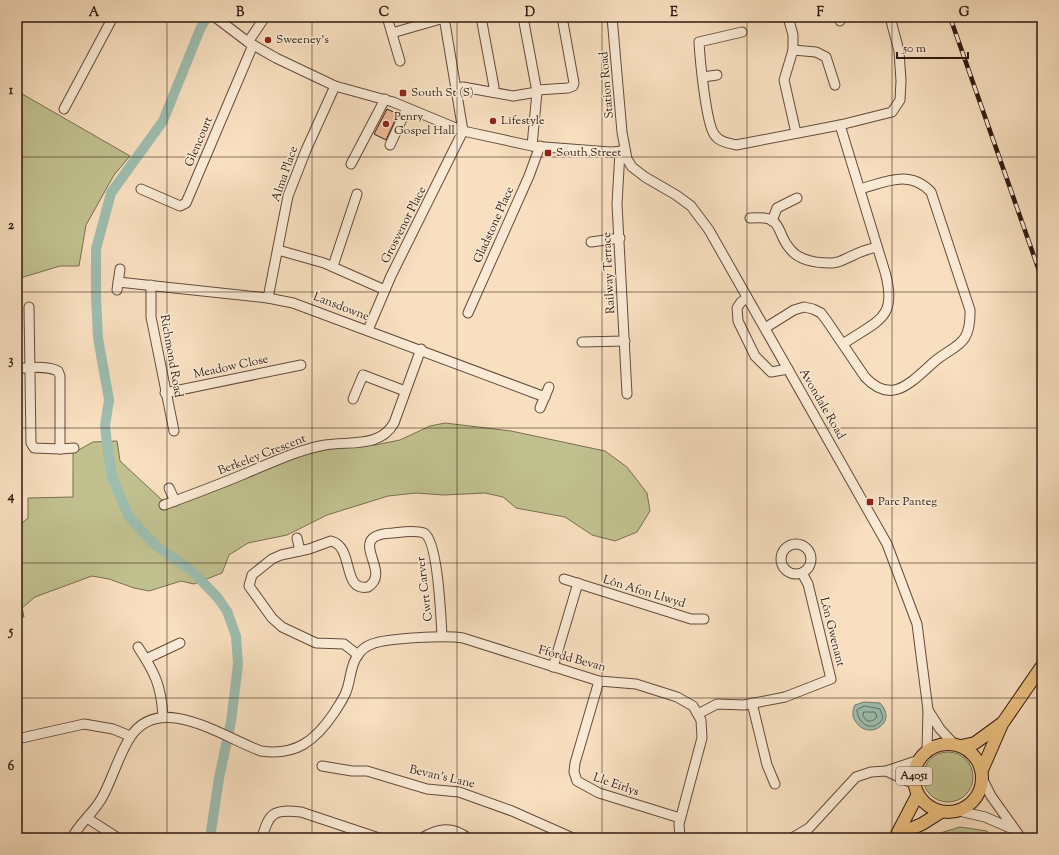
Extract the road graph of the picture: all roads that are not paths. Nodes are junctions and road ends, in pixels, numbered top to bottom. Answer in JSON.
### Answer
{"nodes":[{"id":1,"x":113,"y":17,"type":"edge"},
{"id":2,"x":265,"y":17,"type":"edge"},
{"id":3,"x":387,"y":17,"type":"edge"},
{"id":4,"x":481,"y":17,"type":"edge"},
{"id":5,"x":523,"y":17,"type":"edge"},
{"id":6,"x":562,"y":17,"type":"edge"},
{"id":7,"x":612,"y":17,"type":"edge"},
{"id":8,"x":788,"y":17,"type":"edge"},
{"id":9,"x":890,"y":17,"type":"edge"},
{"id":10,"x":444,"y":18,"type":"edge"},
{"id":11,"x":218,"y":19,"type":"edge"},
{"id":12,"x":742,"y":32,"type":"dead end"},
{"id":13,"x":392,"y":33,"type":"junction"},
{"id":14,"x":251,"y":43,"type":"junction"},
{"id":15,"x":793,"y":50,"type":"junction"},
{"id":16,"x":400,"y":61,"type":"dead end"},
{"id":17,"x":717,"y":75,"type":"dead end"},
{"id":18,"x":703,"y":77,"type":"junction"},
{"id":19,"x":835,"y":85,"type":"dead end"},
{"id":20,"x":335,"y":86,"type":"junction"},
{"id":21,"x":456,"y":88,"type":"junction"},
{"id":22,"x":537,"y":91,"type":"junction"},
{"id":23,"x":492,"y":92,"type":"junction"},
{"id":24,"x":385,"y":99,"type":"junction"},
{"id":25,"x":64,"y":108,"type":"dead end"},
{"id":26,"x":407,"y":108,"type":"junction"},
{"id":27,"x":840,"y":125,"type":"junction"},
{"id":28,"x":463,"y":131,"type":"junction"},
{"id":29,"x":796,"y":133,"type":"junction"},
{"id":30,"x":390,"y":145,"type":"dead end"},
{"id":31,"x":536,"y":146,"type":"junction"},
{"id":32,"x":622,"y":151,"type":"junction"},
{"id":33,"x":351,"y":164,"type":"dead end"},
{"id":34,"x":141,"y":189,"type":"dead end"},
{"id":35,"x":860,"y":189,"type":"junction"},
{"id":36,"x":357,"y":194,"type":"dead end"},
{"id":37,"x":797,"y":198,"type":"dead end"},
{"id":38,"x":750,"y":218,"type":"dead end"},
{"id":39,"x":772,"y":221,"type":"junction"},
{"id":40,"x":620,"y":238,"type":"junction"},
{"id":41,"x":590,"y":242,"type":"dead end"},
{"id":42,"x":877,"y":247,"type":"junction"},
{"id":43,"x":278,"y":250,"type":"junction"},
{"id":44,"x":333,"y":266,"type":"junction"},
{"id":45,"x":120,"y":269,"type":"dead end"},
{"id":46,"x":152,"y":285,"type":"junction"},
{"id":47,"x":385,"y":290,"type":"junction"},
{"id":48,"x":268,"y":298,"type":"junction"},
{"id":49,"x":747,"y":298,"type":"junction"},
{"id":50,"x":29,"y":307,"type":"dead end"},
{"id":51,"x":468,"y":313,"type":"dead end"},
{"id":52,"x":765,"y":328,"type":"junction"},
{"id":53,"x":368,"y":330,"type":"junction"},
{"id":54,"x":625,"y":341,"type":"junction"},
{"id":55,"x":582,"y":342,"type":"dead end"},
{"id":56,"x":843,"y":344,"type":"junction"},
{"id":57,"x":421,"y":349,"type":"junction"},
{"id":58,"x":301,"y":365,"type":"dead end"},
{"id":59,"x":17,"y":368,"type":"edge"},
{"id":60,"x":29,"y":368,"type":"junction"},
{"id":61,"x":788,"y":369,"type":"junction"},
{"id":62,"x":549,"y":387,"type":"dead end"},
{"id":63,"x":405,"y":391,"type":"junction"},
{"id":64,"x":165,"y":393,"type":"junction"},
{"id":65,"x":627,"y":394,"type":"dead end"},
{"id":66,"x":545,"y":397,"type":"junction"},
{"id":67,"x":353,"y":399,"type":"dead end"},
{"id":68,"x":540,"y":408,"type":"dead end"},
{"id":69,"x":174,"y":431,"type":"dead end"},
{"id":70,"x":74,"y":448,"type":"dead end"},
{"id":71,"x":60,"y":449,"type":"junction"},
{"id":72,"x":169,"y":488,"type":"dead end"},
{"id":73,"x":175,"y":501,"type":"junction"},
{"id":74,"x":164,"y":506,"type":"dead end"},
{"id":75,"x":297,"y":538,"type":"dead end"},
{"id":76,"x":300,"y":551,"type":"junction"},
{"id":77,"x":802,"y":572,"type":"dead end"},
{"id":78,"x":564,"y":579,"type":"dead end"},
{"id":79,"x":578,"y":584,"type":"junction"},
{"id":80,"x":704,"y":618,"type":"dead end"},
{"id":81,"x":442,"y":636,"type":"junction"},
{"id":82,"x":180,"y":643,"type":"dead end"},
{"id":83,"x":138,"y":646,"type":"dead end"},
{"id":84,"x":358,"y":655,"type":"junction"},
{"id":85,"x":146,"y":658,"type":"junction"},
{"id":86,"x":1042,"y":666,"type":"edge"},
{"id":87,"x":553,"y":667,"type":"junction"},
{"id":88,"x":599,"y":681,"type":"junction"},
{"id":89,"x":752,"y":703,"type":"junction"},
{"id":90,"x":928,"y":710,"type":"junction"},
{"id":91,"x":698,"y":714,"type":"junction"},
{"id":92,"x":163,"y":716,"type":"junction"},
{"id":93,"x":1002,"y":724,"type":"junction"},
{"id":94,"x":130,"y":736,"type":"junction"},
{"id":95,"x":17,"y":739,"type":"edge"},
{"id":96,"x":958,"y":745,"type":"junction"},
{"id":97,"x":923,"y":755,"type":"junction"},
{"id":98,"x":322,"y":766,"type":"dead end"},
{"id":99,"x":886,"y":771,"type":"junction"},
{"id":100,"x":982,"y":775,"type":"junction"},
{"id":101,"x":775,"y":784,"type":"dead end"},
{"id":102,"x":916,"y":789,"type":"junction"},
{"id":103,"x":959,"y":810,"type":"junction"},
{"id":104,"x":941,"y":812,"type":"junction"},
{"id":105,"x":86,"y":818,"type":"junction"},
{"id":106,"x":680,"y":818,"type":"junction"},
{"id":107,"x":1019,"y":834,"type":"edge"},
{"id":108,"x":897,"y":836,"type":"edge"},
{"id":109,"x":72,"y":838,"type":"edge"},
{"id":110,"x":118,"y":838,"type":"edge"},
{"id":111,"x":262,"y":838,"type":"edge"},
{"id":112,"x":379,"y":838,"type":"edge"},
{"id":113,"x":422,"y":838,"type":"edge"},
{"id":114,"x":468,"y":838,"type":"edge"},
{"id":115,"x":573,"y":838,"type":"edge"},
{"id":116,"x":680,"y":838,"type":"edge"},
{"id":117,"x":792,"y":838,"type":"edge"}],
"edges":[{"from":1,"to":25,"type":"street"},
{"from":2,"to":14,"type":"street"},
{"from":3,"to":13,"type":"street"},
{"from":4,"to":23,"type":"street"},
{"from":5,"to":22,"type":"street","name":"Gladstone Place"},
{"from":6,"to":22,"type":"street"},
{"from":7,"to":32,"type":"street","name":"Station Road"},
{"from":8,"to":15,"type":"street"},
{"from":9,"to":27,"type":"street"},
{"from":10,"to":13,"type":"street"},
{"from":10,"to":21,"type":"street"},
{"from":11,"to":14,"type":"street"},
{"from":12,"to":18,"type":"street"},
{"from":13,"to":16,"type":"street"},
{"from":14,"to":20,"type":"street"},
{"from":14,"to":34,"type":"street","name":"Glencourt"},
{"from":15,"to":19,"type":"street"},
{"from":15,"to":29,"type":"street"},
{"from":17,"to":18,"type":"street"},
{"from":18,"to":29,"type":"street"},
{"from":20,"to":24,"type":"street"},
{"from":20,"to":43,"type":"street","name":"Alma Place"},
{"from":21,"to":23,"type":"street"},
{"from":21,"to":28,"type":"street"},
{"from":22,"to":23,"type":"street"},
{"from":22,"to":31,"type":"street","name":"Gladstone Place"},
{"from":24,"to":26,"type":"street"},
{"from":24,"to":33,"type":"street"},
{"from":26,"to":28,"type":"street"},
{"from":26,"to":30,"type":"street"},
{"from":27,"to":29,"type":"street"},
{"from":27,"to":35,"type":"street"},
{"from":28,"to":31,"type":"street"},
{"from":28,"to":47,"type":"street","name":"Grosvenor Place"},
{"from":31,"to":32,"type":"street"},
{"from":31,"to":51,"type":"street","name":"Gladstone Place"},
{"from":32,"to":40,"type":"street","name":"Railway Terrace"},
{"from":32,"to":49,"type":"street","name":"Avondale Road"},
{"from":35,"to":42,"type":"street"},
{"from":35,"to":56,"type":"street"},
{"from":36,"to":44,"type":"street"},
{"from":37,"to":39,"type":"street"},
{"from":38,"to":39,"type":"street"},
{"from":39,"to":42,"type":"street"},
{"from":40,"to":41,"type":"street"},
{"from":40,"to":54,"type":"street","name":"Railway Terrace"},
{"from":42,"to":56,"type":"street"},
{"from":43,"to":44,"type":"street"},
{"from":43,"to":48,"type":"street","name":"Alma Place"},
{"from":44,"to":47,"type":"street"},
{"from":45,"to":46,"type":"street","name":"Lansdowne"},
{"from":46,"to":48,"type":"street","name":"Lansdowne"},
{"from":46,"to":64,"type":"street","name":"Richmond Road"},
{"from":47,"to":53,"type":"street","name":"Grosvenor Place"},
{"from":48,"to":53,"type":"street","name":"Lansdowne"},
{"from":49,"to":52,"type":"street","name":"Avondale Road"},
{"from":49,"to":61,"type":"street"},
{"from":50,"to":60,"type":"street"},
{"from":52,"to":56,"type":"street"},
{"from":52,"to":61,"type":"street","name":"Avondale Road"},
{"from":53,"to":57,"type":"street","name":"Lansdowne"},
{"from":54,"to":55,"type":"street"},
{"from":54,"to":65,"type":"street","name":"Railway Terrace"},
{"from":57,"to":63,"type":"street","name":"Berkeley Crescent"},
{"from":57,"to":66,"type":"street","name":"Lansdowne"},
{"from":58,"to":64,"type":"street","name":"Meadow Close"},
{"from":59,"to":60,"type":"street"},
{"from":60,"to":71,"type":"street"},
{"from":60,"to":71,"type":"street"},
{"from":61,"to":90,"type":"street","name":"Avondale Road"},
{"from":62,"to":66,"type":"street"},
{"from":63,"to":67,"type":"street"},
{"from":63,"to":73,"type":"street","name":"Berkeley Crescent"},
{"from":64,"to":69,"type":"street","name":"Richmond Road"},
{"from":66,"to":68,"type":"street"},
{"from":70,"to":71,"type":"street"},
{"from":72,"to":73,"type":"street"},
{"from":73,"to":74,"type":"street","name":"Berkeley Crescent"},
{"from":75,"to":76,"type":"street"},
{"from":76,"to":81,"type":"street","name":"Cwrt Carver"},
{"from":76,"to":84,"type":"street","name":"Cwrt Carver"},
{"from":77,"to":89,"type":"street","name":"Lôn Gwenant"},
{"from":78,"to":79,"type":"street","name":"Lôn Afon Llwyd"},
{"from":79,"to":80,"type":"street","name":"Lôn Afon Llwyd"},
{"from":79,"to":87,"type":"street"},
{"from":81,"to":84,"type":"street","name":"Ffordd Bevan"},
{"from":81,"to":87,"type":"street","name":"Ffordd Bevan"},
{"from":82,"to":85,"type":"street"},
{"from":83,"to":85,"type":"street"},
{"from":84,"to":92,"type":"street"},
{"from":85,"to":92,"type":"street"},
{"from":86,"to":93,"type":"main road","number":"A4051"},
{"from":87,"to":88,"type":"street","name":"Ffordd Bevan"},
{"from":88,"to":91,"type":"street","name":"Ffordd Bevan"},
{"from":88,"to":106,"type":"street","name":"Lle Eirlys"},
{"from":89,"to":91,"type":"street","name":"Lôn Gwenant"},
{"from":89,"to":101,"type":"street"},
{"from":90,"to":96,"type":"street","name":"Avondale Road"},
{"from":90,"to":97,"type":"street","name":"Avondale Road"},
{"from":91,"to":106,"type":"street"},
{"from":92,"to":94,"type":"street"},
{"from":93,"to":96,"type":"main road","number":"A4051"},
{"from":93,"to":100,"type":"main road","number":"A4051"},
{"from":94,"to":95,"type":"street"},
{"from":94,"to":105,"type":"street"},
{"from":96,"to":97,"type":"main road","number":"A4051"},
{"from":96,"to":100,"type":"main road"},
{"from":97,"to":99,"type":"street"},
{"from":97,"to":102,"type":"main road","number":"A4051"},
{"from":98,"to":115,"type":"street","name":"Bevan's Lane"},
{"from":99,"to":102,"type":"street"},
{"from":99,"to":117,"type":"street"},
{"from":100,"to":103,"type":"main road","number":"A4051"},
{"from":100,"to":107,"type":"street"},
{"from":102,"to":104,"type":"main road","number":"A4051"},
{"from":102,"to":108,"type":"main road","number":"A4051"},
{"from":103,"to":104,"type":"main road","number":"A4051"},
{"from":103,"to":107,"type":"street"},
{"from":104,"to":108,"type":"main road","number":"A4051"},
{"from":105,"to":109,"type":"street"},
{"from":105,"to":110,"type":"street"},
{"from":106,"to":116,"type":"street"},
{"from":111,"to":112,"type":"street"},
{"from":113,"to":114,"type":"street"}]}
